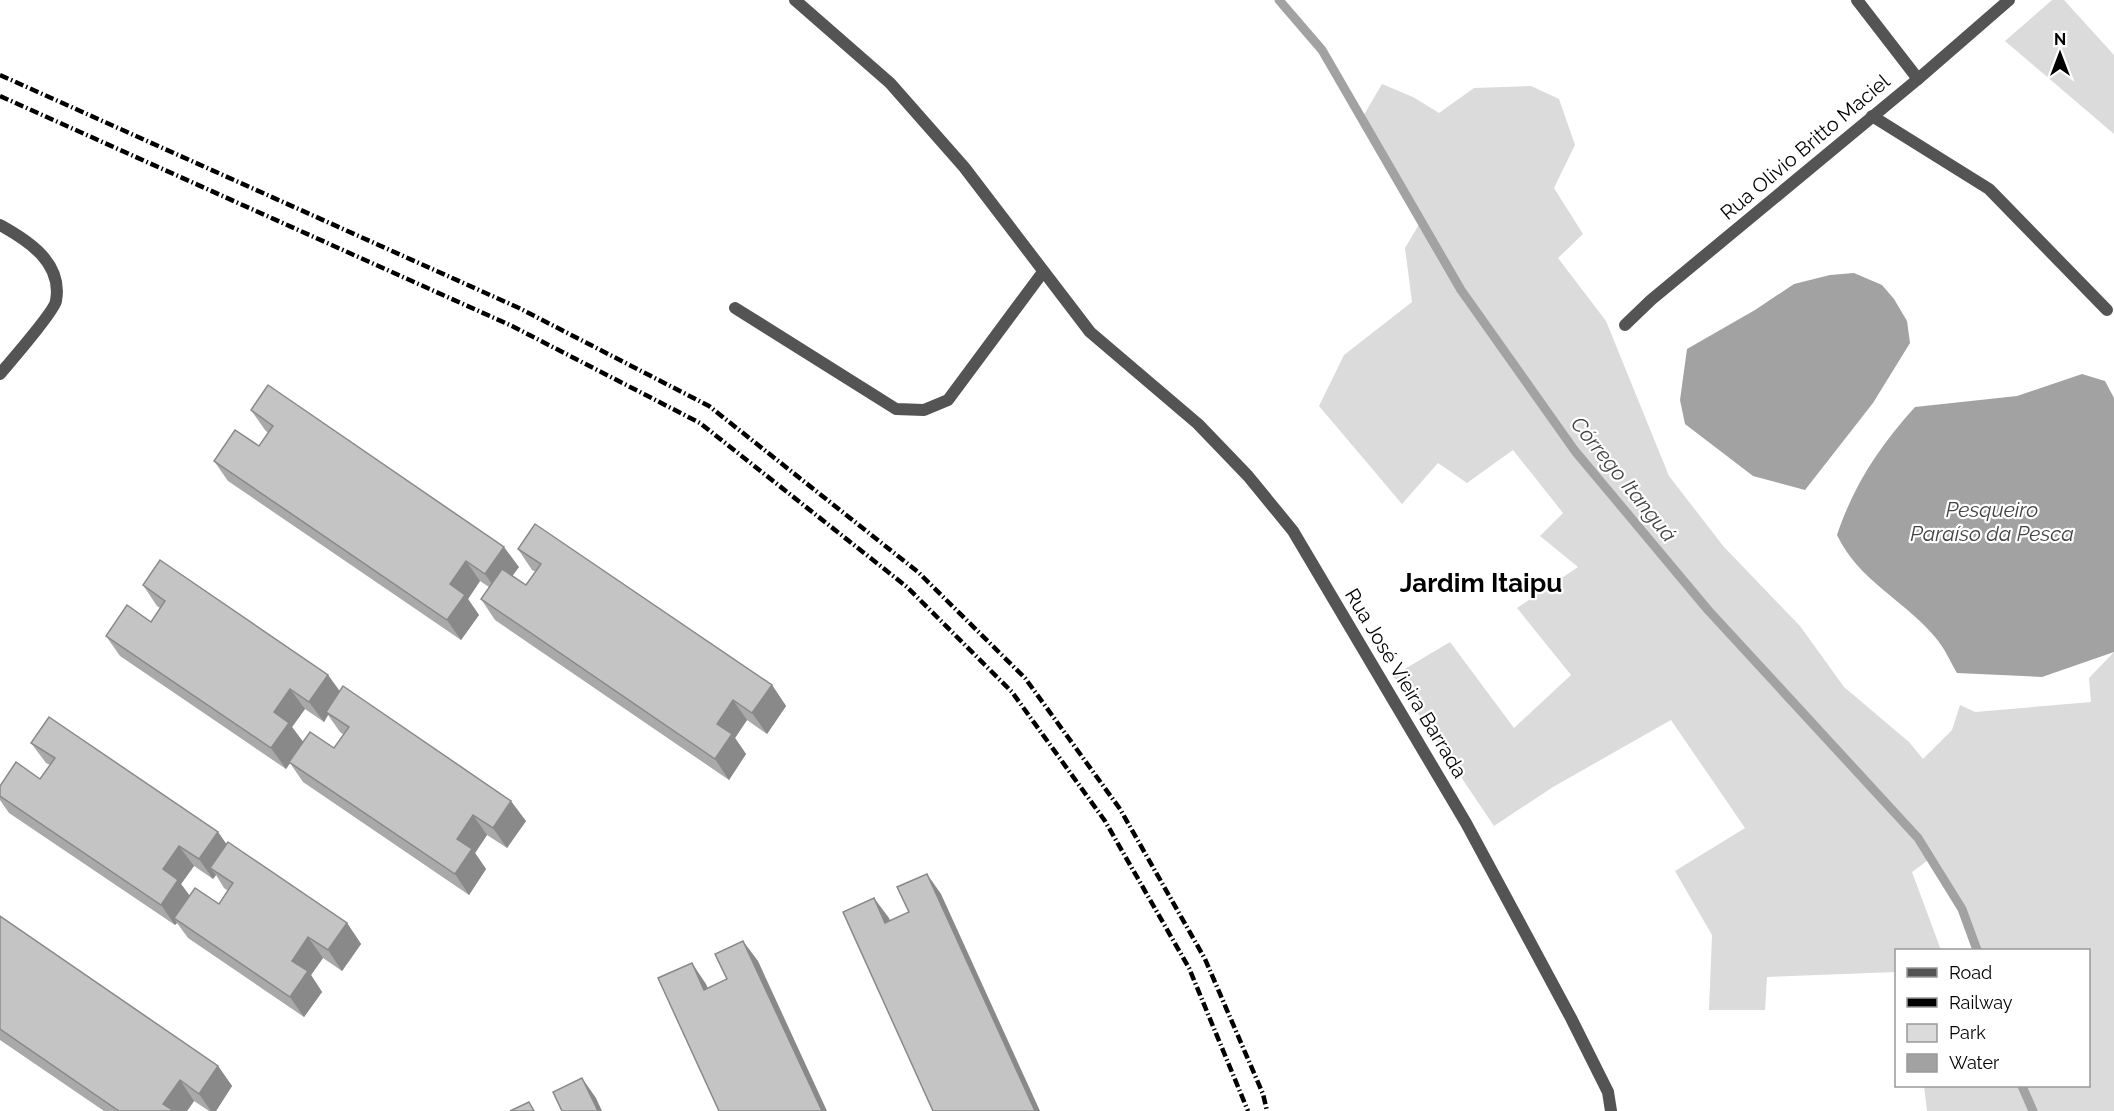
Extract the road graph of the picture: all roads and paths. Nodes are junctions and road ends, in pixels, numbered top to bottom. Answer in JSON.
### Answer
{"nodes":[{"id":1,"x":795,"y":0,"type":"edge"},
{"id":2,"x":1857,"y":0,"type":"edge"},
{"id":3,"x":2009,"y":0,"type":"edge"},
{"id":4,"x":1918,"y":79,"type":"junction"},
{"id":5,"x":1872,"y":116,"type":"junction"},
{"id":6,"x":0,"y":225,"type":"edge"},
{"id":7,"x":1043,"y":272,"type":"junction"},
{"id":8,"x":735,"y":308,"type":"dead end"},
{"id":9,"x":2107,"y":310,"type":"dead end"},
{"id":10,"x":1625,"y":325,"type":"dead end"},
{"id":11,"x":0,"y":374,"type":"edge"},
{"id":12,"x":1611,"y":1111,"type":"edge"}],
"edges":[{"from":1,"to":7,"type":"street","name":"Rua José Vieira Barrada"},
{"from":2,"to":4,"type":"street"},
{"from":3,"to":4,"type":"street","name":"Rua Olivio Britto Maciel"},
{"from":4,"to":5,"type":"street","name":"Rua Olivio Britto Maciel"},
{"from":5,"to":9,"type":"street"},
{"from":5,"to":10,"type":"street","name":"Rua Olivio Britto Maciel"},
{"from":6,"to":11,"type":"street"},
{"from":7,"to":8,"type":"street"},
{"from":7,"to":12,"type":"street","name":"Rua José Vieira Barrada"}]}
